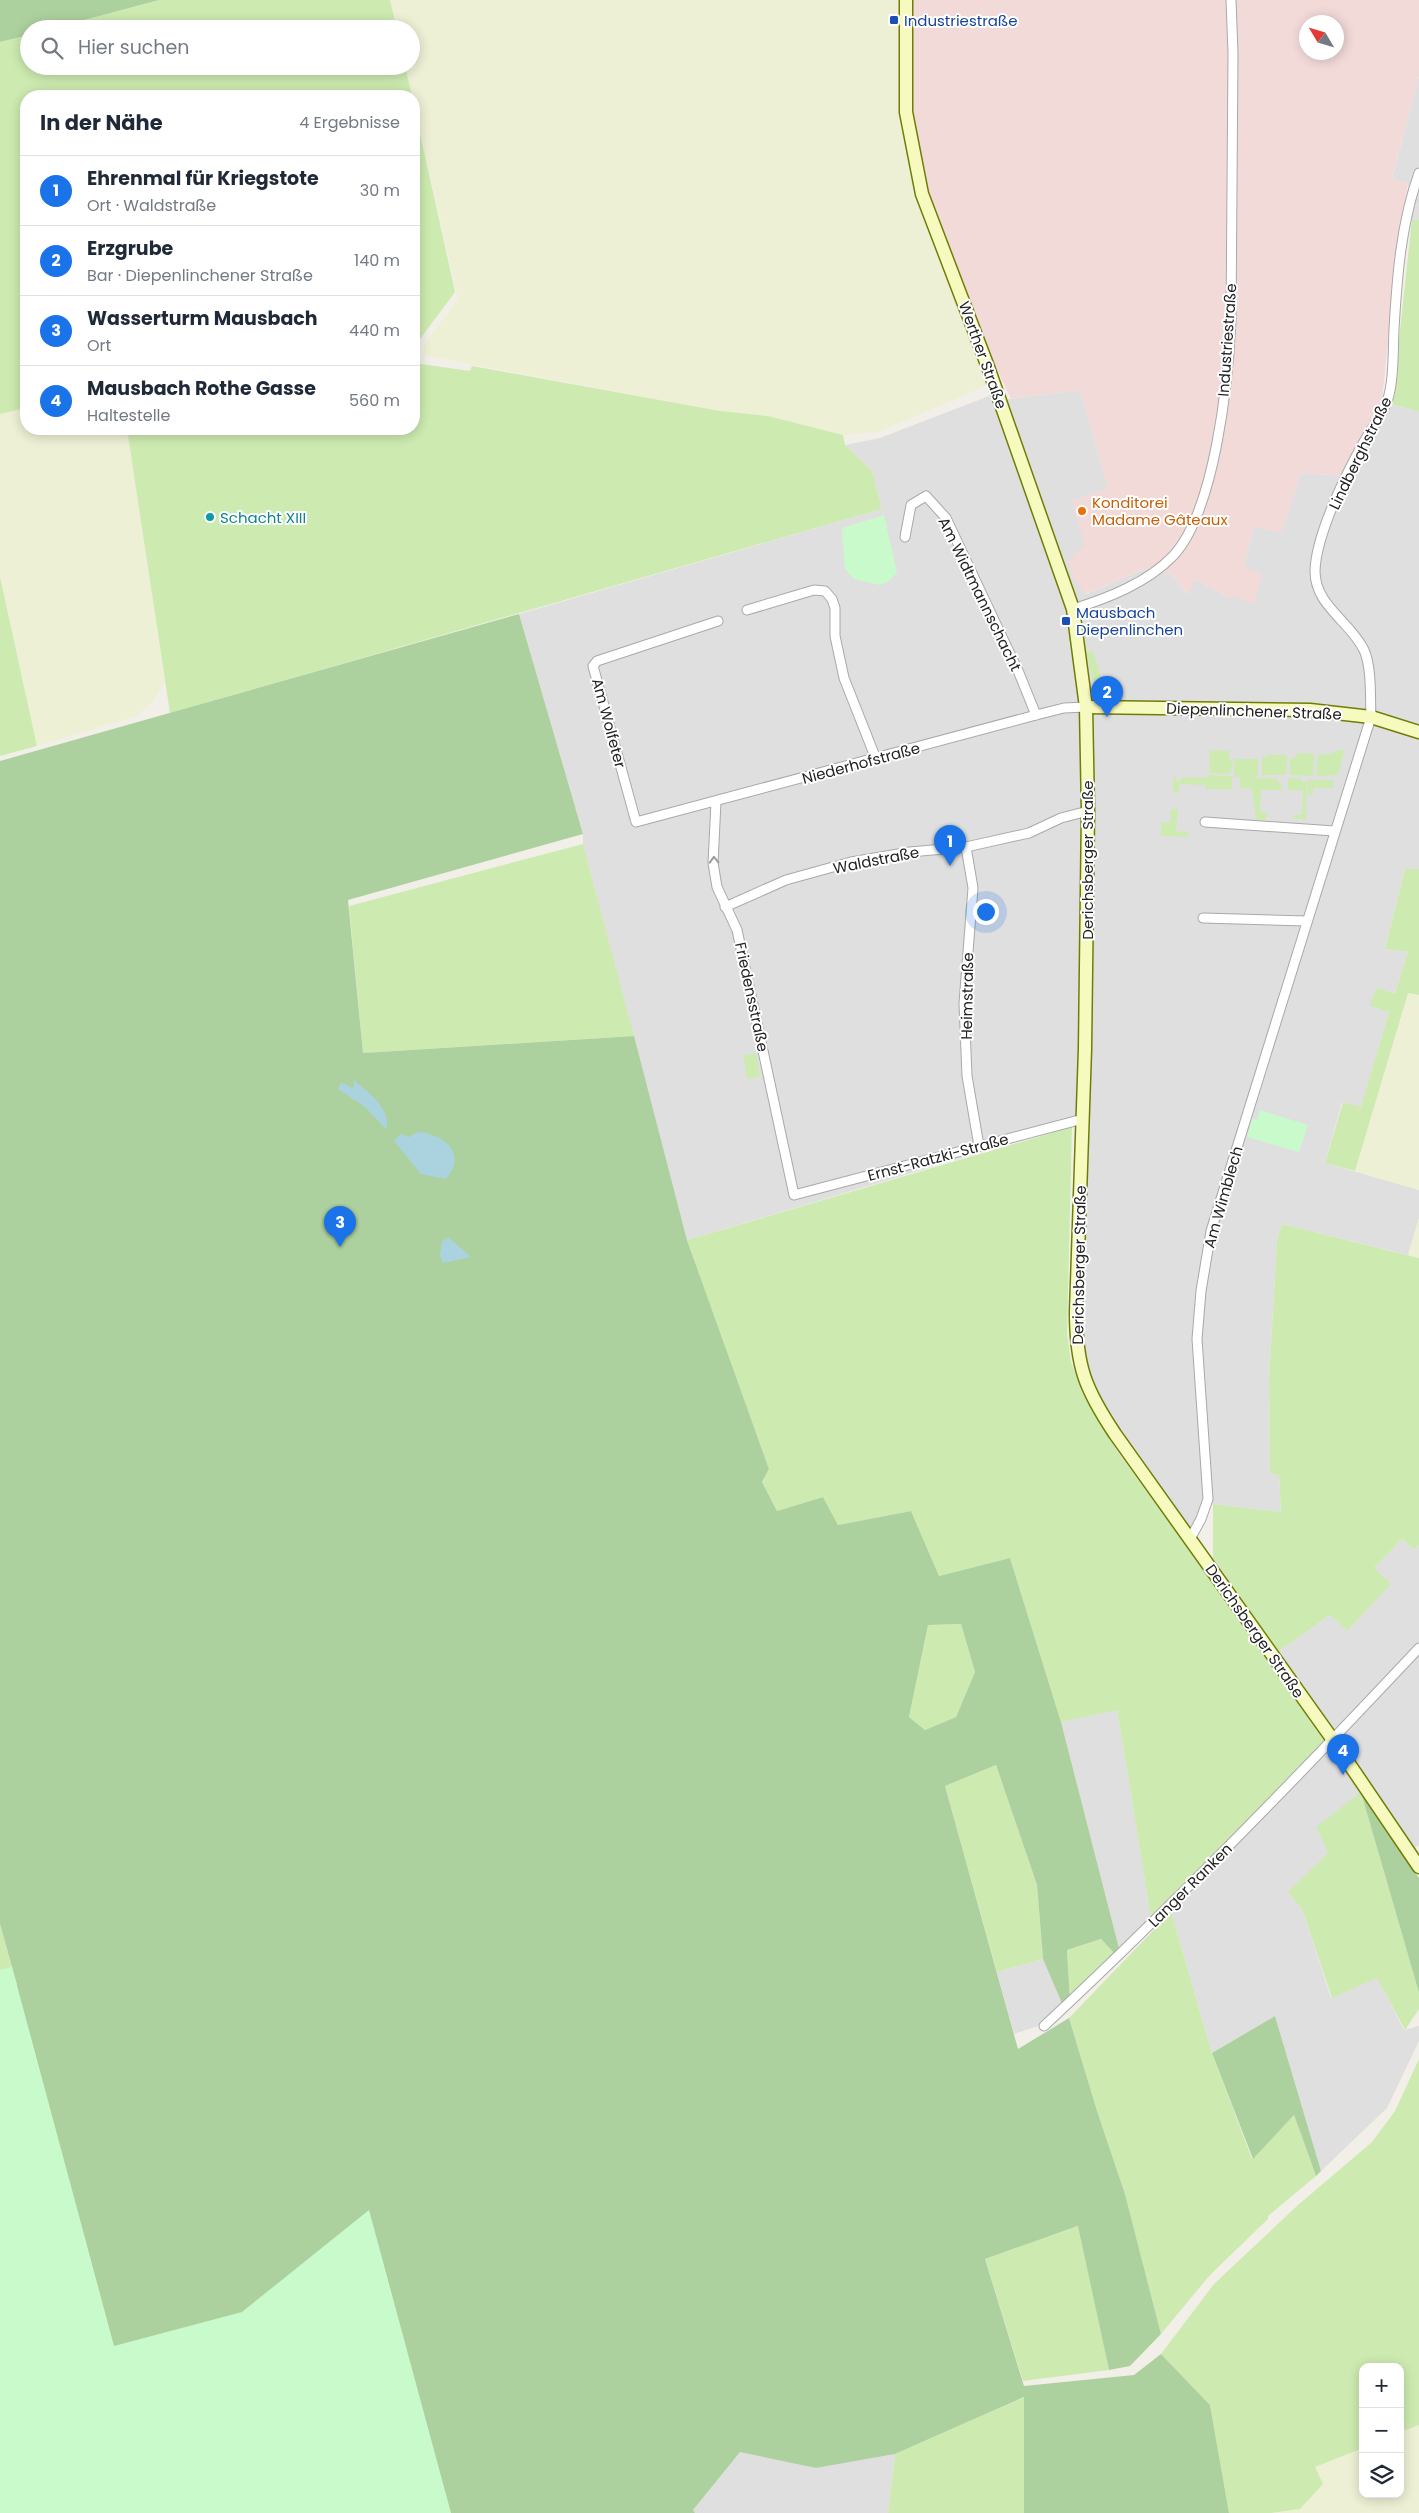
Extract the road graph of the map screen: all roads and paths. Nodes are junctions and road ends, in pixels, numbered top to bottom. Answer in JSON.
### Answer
{"nodes":[{"id":1,"x":906,"y":0,"type":"edge"},
{"id":2,"x":1231,"y":0,"type":"edge"},
{"id":3,"x":1419,"y":173,"type":"edge"},
{"id":4,"x":905,"y":537,"type":"dead end"},
{"id":5,"x":1073,"y":609,"type":"junction"},
{"id":6,"x":747,"y":610,"type":"dead end"},
{"id":7,"x":718,"y":621,"type":"dead end"},
{"id":8,"x":1086,"y":707,"type":"junction"},
{"id":9,"x":1036,"y":715,"type":"junction"},
{"id":10,"x":1371,"y":717,"type":"junction"},
{"id":11,"x":1419,"y":732,"type":"edge"},
{"id":12,"x":876,"y":759,"type":"junction"},
{"id":13,"x":716,"y":802,"type":"junction"},
{"id":14,"x":1088,"y":812,"type":"junction"},
{"id":15,"x":636,"y":822,"type":"joint"},
{"id":16,"x":1205,"y":822,"type":"dead end"},
{"id":17,"x":1334,"y":830,"type":"junction"},
{"id":18,"x":966,"y":846,"type":"junction"},
{"id":19,"x":725,"y":907,"type":"junction"},
{"id":20,"x":1204,"y":918,"type":"dead end"},
{"id":21,"x":1306,"y":921,"type":"junction"},
{"id":22,"x":1083,"y":1119,"type":"junction"},
{"id":23,"x":979,"y":1146,"type":"junction"},
{"id":24,"x":794,"y":1195,"type":"joint"},
{"id":25,"x":1190,"y":1539,"type":"junction"},
{"id":26,"x":1419,"y":1648,"type":"edge"},
{"id":27,"x":1333,"y":1740,"type":"junction"},
{"id":28,"x":1419,"y":1867,"type":"edge"},
{"id":29,"x":1044,"y":2026,"type":"dead end"}],
"edges":[{"from":1,"to":5,"type":"street","name":"Werther Straße"},
{"from":2,"to":5,"type":"street","name":"Industriestraße"},
{"from":3,"to":10,"type":"street","name":"Lindberghstraße"},
{"from":4,"to":9,"type":"street","name":"Am Widtmannschacht"},
{"from":5,"to":8,"type":"street","name":"Werther Straße"},
{"from":6,"to":12,"type":"street"},
{"from":7,"to":15,"type":"street","name":"Am Wolfeter"},
{"from":8,"to":9,"type":"street","name":"Niederhofstraße"},
{"from":8,"to":10,"type":"street","name":"Diepenlinchener Straße"},
{"from":8,"to":14,"type":"street","name":"Derichsberger Straße"},
{"from":9,"to":12,"type":"street","name":"Niederhofstraße"},
{"from":10,"to":11,"type":"street","name":"Diepenlinchener Straße"},
{"from":10,"to":17,"type":"street","name":"Am Wimblech"},
{"from":12,"to":13,"type":"street","name":"Niederhofstraße"},
{"from":13,"to":15,"type":"street","name":"Niederhofstraße"},
{"from":19,"to":13,"type":"street","name":"Friedensstraße","one_way":true},
{"from":14,"to":18,"type":"street","name":"Waldstraße"},
{"from":14,"to":22,"type":"street","name":"Derichsberger Straße"},
{"from":16,"to":17,"type":"street"},
{"from":17,"to":21,"type":"street","name":"Am Wimblech"},
{"from":18,"to":19,"type":"street","name":"Waldstraße"},
{"from":18,"to":23,"type":"street","name":"Heimstraße"},
{"from":19,"to":24,"type":"street","name":"Friedensstraße"},
{"from":20,"to":21,"type":"street"},
{"from":21,"to":25,"type":"street","name":"Am Wimblech"},
{"from":22,"to":23,"type":"street","name":"Ernst-Ratzki-Straße"},
{"from":22,"to":25,"type":"street","name":"Derichsberger Straße"},
{"from":23,"to":24,"type":"street","name":"Ernst-Ratzki-Straße"},
{"from":25,"to":27,"type":"street","name":"Derichsberger Straße"},
{"from":26,"to":27,"type":"street","name":"Langer Ranken"},
{"from":27,"to":28,"type":"street","name":"Derichsberger Straße"},
{"from":27,"to":29,"type":"street","name":"Langer Ranken"}]}
